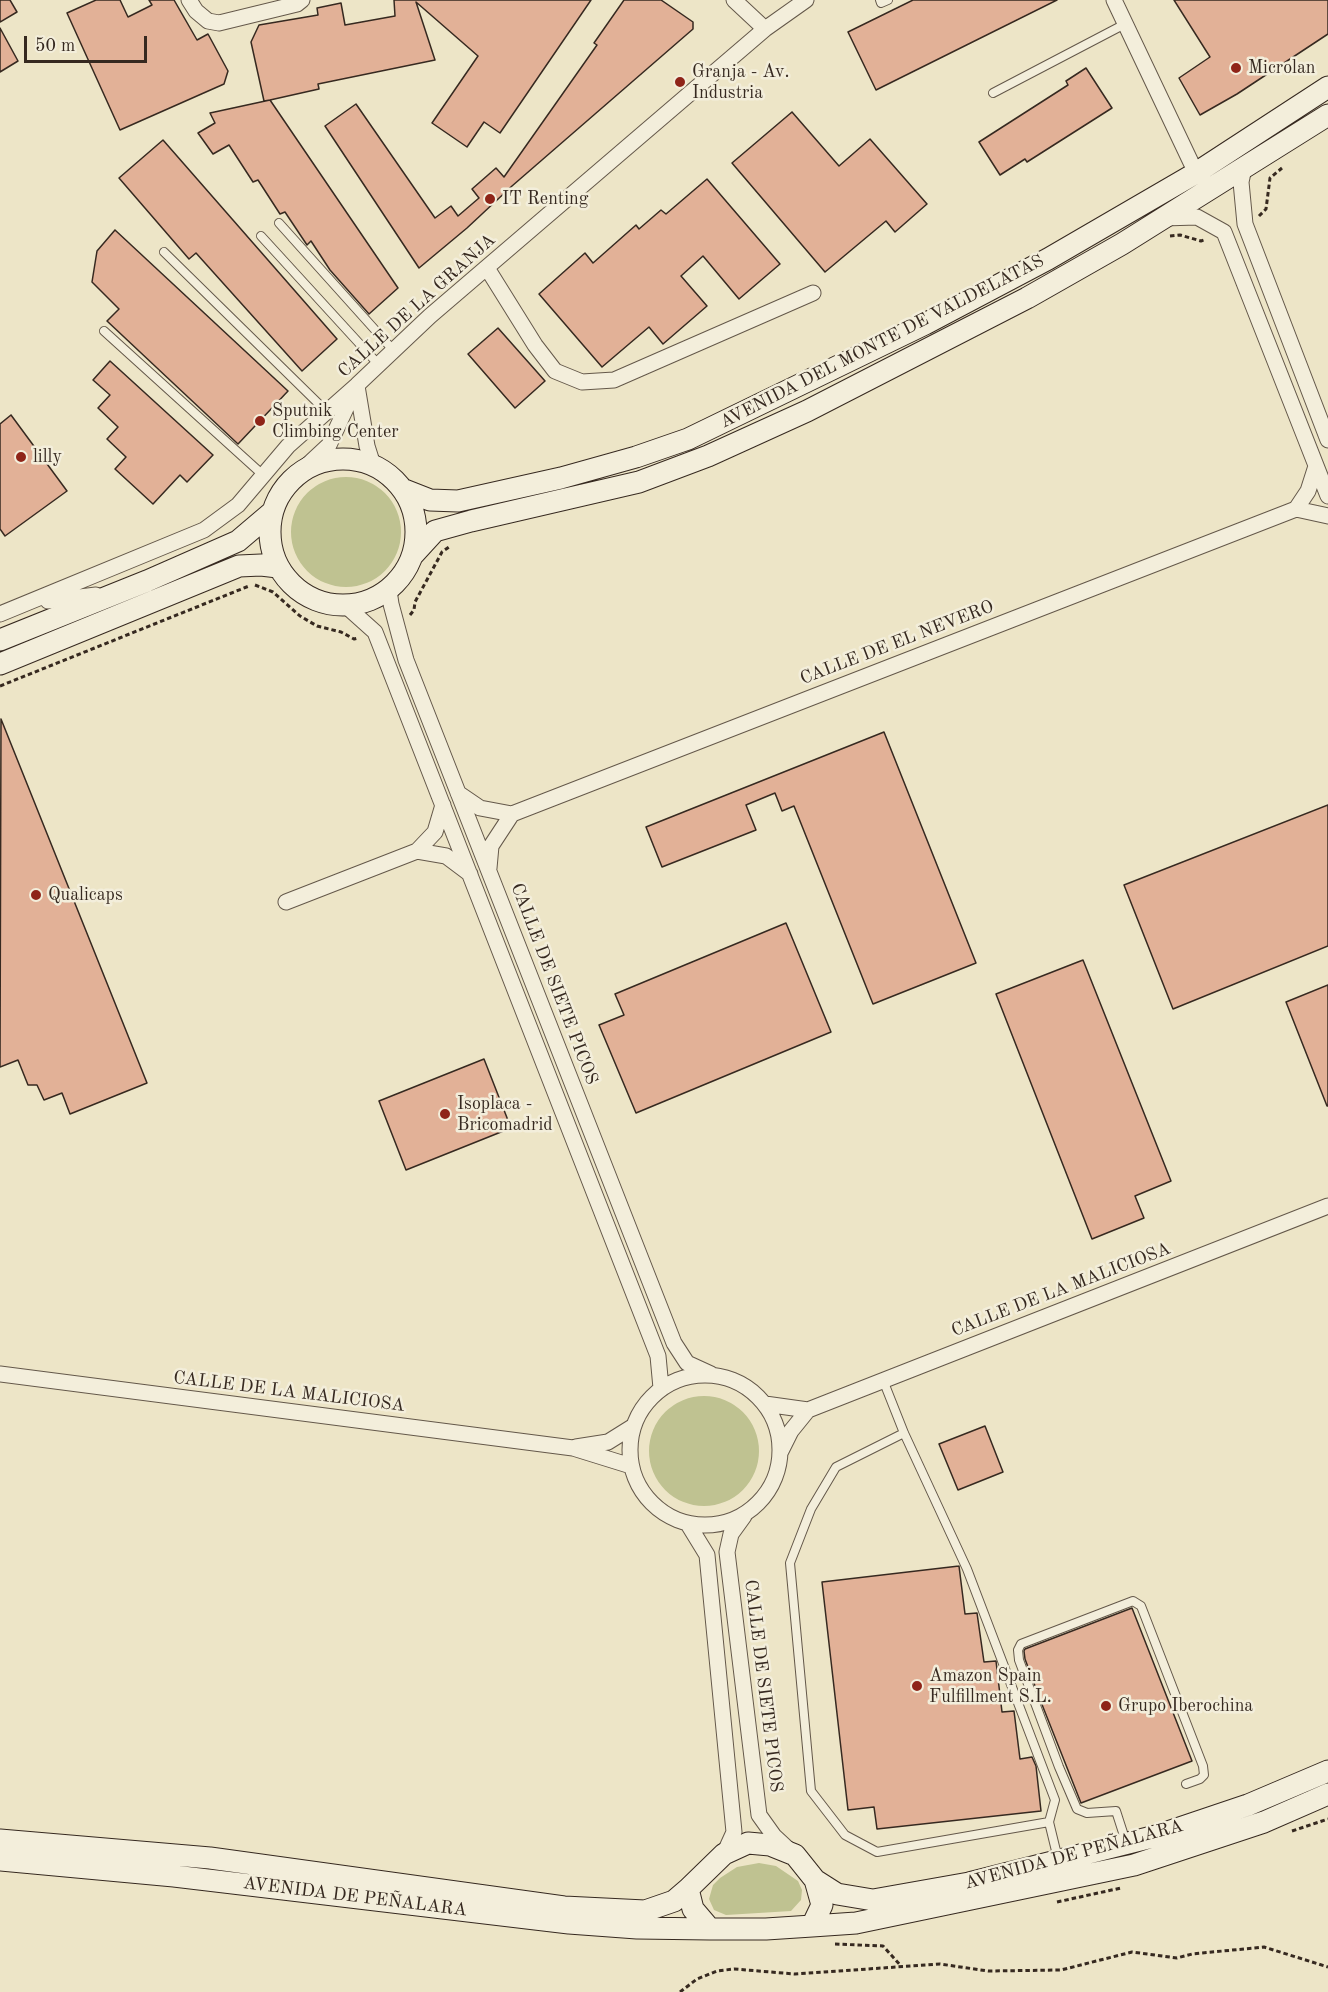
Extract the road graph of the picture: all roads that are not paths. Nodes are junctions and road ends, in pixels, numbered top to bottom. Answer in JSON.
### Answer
{"nodes":[{"id":1,"x":189,"y":0,"type":"edge"},
{"id":2,"x":302,"y":0,"type":"edge"},
{"id":3,"x":734,"y":0,"type":"edge"},
{"id":4,"x":806,"y":0,"type":"edge"},
{"id":5,"x":880,"y":0,"type":"edge"},
{"id":6,"x":888,"y":0,"type":"edge"},
{"id":7,"x":1114,"y":0,"type":"edge"},
{"id":8,"x":1125,"y":24,"type":"junction"},
{"id":9,"x":765,"y":29,"type":"junction"},
{"id":10,"x":1328,"y":87,"type":"edge"},
{"id":11,"x":993,"y":93,"type":"dead end"},
{"id":12,"x":1328,"y":115,"type":"edge"},
{"id":13,"x":1244,"y":168,"type":"junction"},
{"id":14,"x":1196,"y":173,"type":"junction"},
{"id":15,"x":1163,"y":218,"type":"junction"},
{"id":16,"x":279,"y":223,"type":"dead end"},
{"id":17,"x":261,"y":236,"type":"dead end"},
{"id":18,"x":164,"y":252,"type":"dead end"},
{"id":19,"x":487,"y":268,"type":"junction"},
{"id":20,"x":813,"y":293,"type":"dead end"},
{"id":21,"x":104,"y":331,"type":"dead end"},
{"id":22,"x":394,"y":351,"type":"junction"},
{"id":23,"x":379,"y":365,"type":"junction"},
{"id":24,"x":357,"y":386,"type":"junction"},
{"id":25,"x":327,"y":412,"type":"junction"},
{"id":26,"x":1328,"y":440,"type":"edge"},
{"id":27,"x":373,"y":465,"type":"junction"},
{"id":28,"x":1316,"y":466,"type":"junction"},
{"id":29,"x":300,"y":471,"type":"junction"},
{"id":30,"x":264,"y":475,"type":"junction"},
{"id":31,"x":402,"y":489,"type":"junction"},
{"id":32,"x":1328,"y":496,"type":"edge"},
{"id":33,"x":1296,"y":509,"type":"junction"},
{"id":34,"x":271,"y":513,"type":"junction"},
{"id":35,"x":1328,"y":516,"type":"edge"},
{"id":36,"x":413,"y":555,"type":"junction"},
{"id":37,"x":278,"y":567,"type":"junction"},
{"id":38,"x":389,"y":590,"type":"junction"},
{"id":39,"x":114,"y":593,"type":"junction"},
{"id":40,"x":27,"y":604,"type":"junction"},
{"id":41,"x":346,"y":606,"type":"junction"},
{"id":42,"x":0,"y":614,"type":"edge"},
{"id":43,"x":0,"y":640,"type":"edge"},
{"id":44,"x":0,"y":664,"type":"edge"},
{"id":45,"x":458,"y":793,"type":"junction"},
{"id":46,"x":443,"y":805,"type":"junction"},
{"id":47,"x":512,"y":814,"type":"junction"},
{"id":48,"x":417,"y":851,"type":"junction"},
{"id":49,"x":489,"y":870,"type":"junction"},
{"id":50,"x":471,"y":875,"type":"junction"},
{"id":51,"x":286,"y":902,"type":"dead end"},
{"id":52,"x":1328,"y":1206,"type":"edge"},
{"id":53,"x":0,"y":1374,"type":"edge"},
{"id":54,"x":711,"y":1374,"type":"junction"},
{"id":55,"x":883,"y":1380,"type":"junction"},
{"id":56,"x":661,"y":1388,"type":"junction"},
{"id":57,"x":765,"y":1404,"type":"junction"},
{"id":58,"x":808,"y":1410,"type":"junction"},
{"id":59,"x":632,"y":1427,"type":"junction"},
{"id":60,"x":904,"y":1433,"type":"junction"},
{"id":61,"x":573,"y":1448,"type":"junction"},
{"id":62,"x":780,"y":1453,"type":"junction"},
{"id":63,"x":631,"y":1466,"type":"junction"},
{"id":64,"x":745,"y":1514,"type":"junction"},
{"id":65,"x":688,"y":1524,"type":"junction"},
{"id":66,"x":1328,"y":1771,"type":"edge"},
{"id":67,"x":1186,"y":1784,"type":"dead end"},
{"id":68,"x":1328,"y":1794,"type":"edge"},
{"id":69,"x":1049,"y":1822,"type":"junction"},
{"id":70,"x":0,"y":1840,"type":"edge"},
{"id":71,"x":1126,"y":1843,"type":"junction"},
{"id":72,"x":724,"y":1854,"type":"junction"},
{"id":73,"x":795,"y":1855,"type":"junction"},
{"id":74,"x":0,"y":1860,"type":"edge"},
{"id":75,"x":1058,"y":1860,"type":"junction"},
{"id":76,"x":815,"y":1880,"type":"junction"},
{"id":77,"x":688,"y":1889,"type":"junction"},
{"id":78,"x":812,"y":1926,"type":"junction"},
{"id":79,"x":710,"y":1929,"type":"junction"}],
"edges":[{"from":1,"to":2,"type":"street"},
{"from":3,"to":9,"type":"street"},
{"from":4,"to":9,"type":"street","name":"CALLE DE LA GRANJA"},
{"from":5,"to":6,"type":"lane"},
{"from":7,"to":8,"type":"street"},
{"from":8,"to":11,"type":"lane"},
{"from":8,"to":14,"type":"street"},
{"from":9,"to":19,"type":"street","name":"CALLE DE LA GRANJA"},
{"from":10,"to":14,"type":"street","name":"AVENIDA DEL MONTE DE VALDELATAS"},
{"from":12,"to":13,"type":"street","name":"AVENIDA DEL MONTE DE VALDELATAS"},
{"from":13,"to":15,"type":"street","name":"AVENIDA DEL MONTE DE VALDELATAS"},
{"from":13,"to":26,"type":"street"},
{"from":14,"to":31,"type":"street","name":"AVENIDA DEL MONTE DE VALDELATAS"},
{"from":15,"to":28,"type":"street"},
{"from":15,"to":36,"type":"street","name":"AVENIDA DEL MONTE DE VALDELATAS"},
{"from":16,"to":22,"type":"lane"},
{"from":17,"to":23,"type":"lane"},
{"from":18,"to":25,"type":"lane"},
{"from":19,"to":20,"type":"street"},
{"from":19,"to":22,"type":"street","name":"CALLE DE LA GRANJA"},
{"from":21,"to":30,"type":"lane"},
{"from":22,"to":23,"type":"street","name":"CALLE DE LA GRANJA"},
{"from":23,"to":24,"type":"street","name":"CALLE DE LA GRANJA"},
{"from":24,"to":25,"type":"street","name":"CALLE DE LA GRANJA"},
{"from":24,"to":27,"type":"street"},
{"from":24,"to":29,"type":"street"},
{"from":25,"to":30,"type":"street","name":"CALLE DE LA GRANJA"},
{"from":27,"to":29,"type":"street"},
{"from":27,"to":31,"type":"street"},
{"from":28,"to":32,"type":"street"},
{"from":28,"to":33,"type":"street"},
{"from":29,"to":34,"type":"street"},
{"from":30,"to":40,"type":"street","name":"CALLE DE LA GRANJA"},
{"from":31,"to":36,"type":"street"},
{"from":33,"to":35,"type":"street"},
{"from":33,"to":47,"type":"street","name":"CALLE DE EL NEVERO"},
{"from":34,"to":37,"type":"street"},
{"from":34,"to":39,"type":"street"},
{"from":36,"to":38,"type":"street"},
{"from":37,"to":41,"type":"street"},
{"from":37,"to":44,"type":"street"},
{"from":38,"to":41,"type":"street"},
{"from":38,"to":45,"type":"street","name":"CALLE DE SIETE PICOS"},
{"from":39,"to":40,"type":"street"},
{"from":39,"to":43,"type":"street"},
{"from":40,"to":42,"type":"street","name":"CALLE DE LA GRANJA"},
{"from":41,"to":46,"type":"street","name":"CALLE DE SIETE PICOS"},
{"from":45,"to":47,"type":"street"},
{"from":45,"to":49,"type":"street","name":"CALLE DE SIETE PICOS"},
{"from":46,"to":48,"type":"street"},
{"from":46,"to":50,"type":"street","name":"CALLE DE SIETE PICOS"},
{"from":47,"to":49,"type":"street"},
{"from":48,"to":50,"type":"street"},
{"from":48,"to":51,"type":"street"},
{"from":49,"to":54,"type":"street","name":"CALLE DE SIETE PICOS"},
{"from":50,"to":56,"type":"street","name":"CALLE DE SIETE PICOS"},
{"from":52,"to":55,"type":"street","name":"CALLE DE LA MALICIOSA"},
{"from":53,"to":61,"type":"street","name":"CALLE DE LA MALICIOSA"},
{"from":54,"to":56,"type":"street"},
{"from":54,"to":57,"type":"street"},
{"from":55,"to":58,"type":"street","name":"CALLE DE LA MALICIOSA"},
{"from":55,"to":60,"type":"lane"},
{"from":56,"to":59,"type":"street"},
{"from":57,"to":58,"type":"street","name":"CALLE DE LA MALICIOSA"},
{"from":57,"to":62,"type":"street"},
{"from":58,"to":62,"type":"street"},
{"from":59,"to":61,"type":"street","name":"CALLE DE LA MALICIOSA"},
{"from":59,"to":63,"type":"street"},
{"from":60,"to":69,"type":"lane"},
{"from":60,"to":69,"type":"lane"},
{"from":61,"to":63,"type":"street","name":"CALLE DE LA MALICIOSA"},
{"from":62,"to":64,"type":"street"},
{"from":63,"to":65,"type":"street"},
{"from":64,"to":65,"type":"street"},
{"from":64,"to":73,"type":"street","name":"CALLE DE SIETE PICOS"},
{"from":65,"to":72,"type":"street"},
{"from":66,"to":71,"type":"street","name":"AVENIDA DE PEÑALARA"},
{"from":67,"to":71,"type":"lane"},
{"from":68,"to":78,"type":"street","name":"AVENIDA DE PEÑALARA"},
{"from":69,"to":75,"type":"lane"},
{"from":70,"to":77,"type":"street","name":"AVENIDA DE PEÑALARA"},
{"from":71,"to":75,"type":"street","name":"AVENIDA DE PEÑALARA"},
{"from":72,"to":73,"type":"street"},
{"from":72,"to":77,"type":"street"},
{"from":73,"to":76,"type":"street"},
{"from":74,"to":79,"type":"street","name":"AVENIDA DE PEÑALARA"},
{"from":75,"to":76,"type":"street","name":"AVENIDA DE PEÑALARA"},
{"from":76,"to":78,"type":"street"},
{"from":77,"to":79,"type":"street"},
{"from":78,"to":79,"type":"street"}]}
